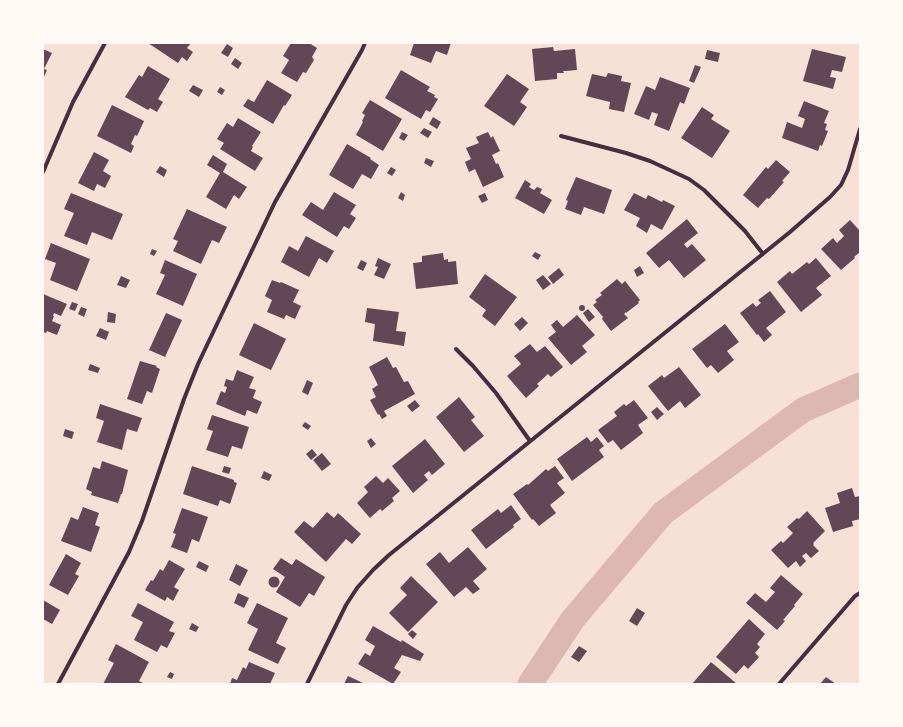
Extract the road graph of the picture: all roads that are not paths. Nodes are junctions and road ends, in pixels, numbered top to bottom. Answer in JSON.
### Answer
{"nodes":[{"id":1,"x":105,"y":43,"type":"edge"},
{"id":2,"x":364,"y":43,"type":"edge"},
{"id":3,"x":860,"y":129,"type":"edge"},
{"id":4,"x":561,"y":136,"type":"dead end"},
{"id":5,"x":43,"y":172,"type":"edge"},
{"id":6,"x":763,"y":254,"type":"junction"},
{"id":7,"x":456,"y":349,"type":"dead end"},
{"id":8,"x":530,"y":441,"type":"junction"},
{"id":9,"x":860,"y":593,"type":"edge"},
{"id":10,"x":58,"y":684,"type":"edge"},
{"id":11,"x":307,"y":684,"type":"edge"},
{"id":12,"x":779,"y":684,"type":"edge"}],
"edges":[{"from":1,"to":5,"type":"street"},
{"from":2,"to":10,"type":"street"},
{"from":3,"to":6,"type":"street"},
{"from":4,"to":6,"type":"street"},
{"from":6,"to":8,"type":"street"},
{"from":7,"to":8,"type":"street"},
{"from":8,"to":11,"type":"street"},
{"from":9,"to":12,"type":"street"}]}
